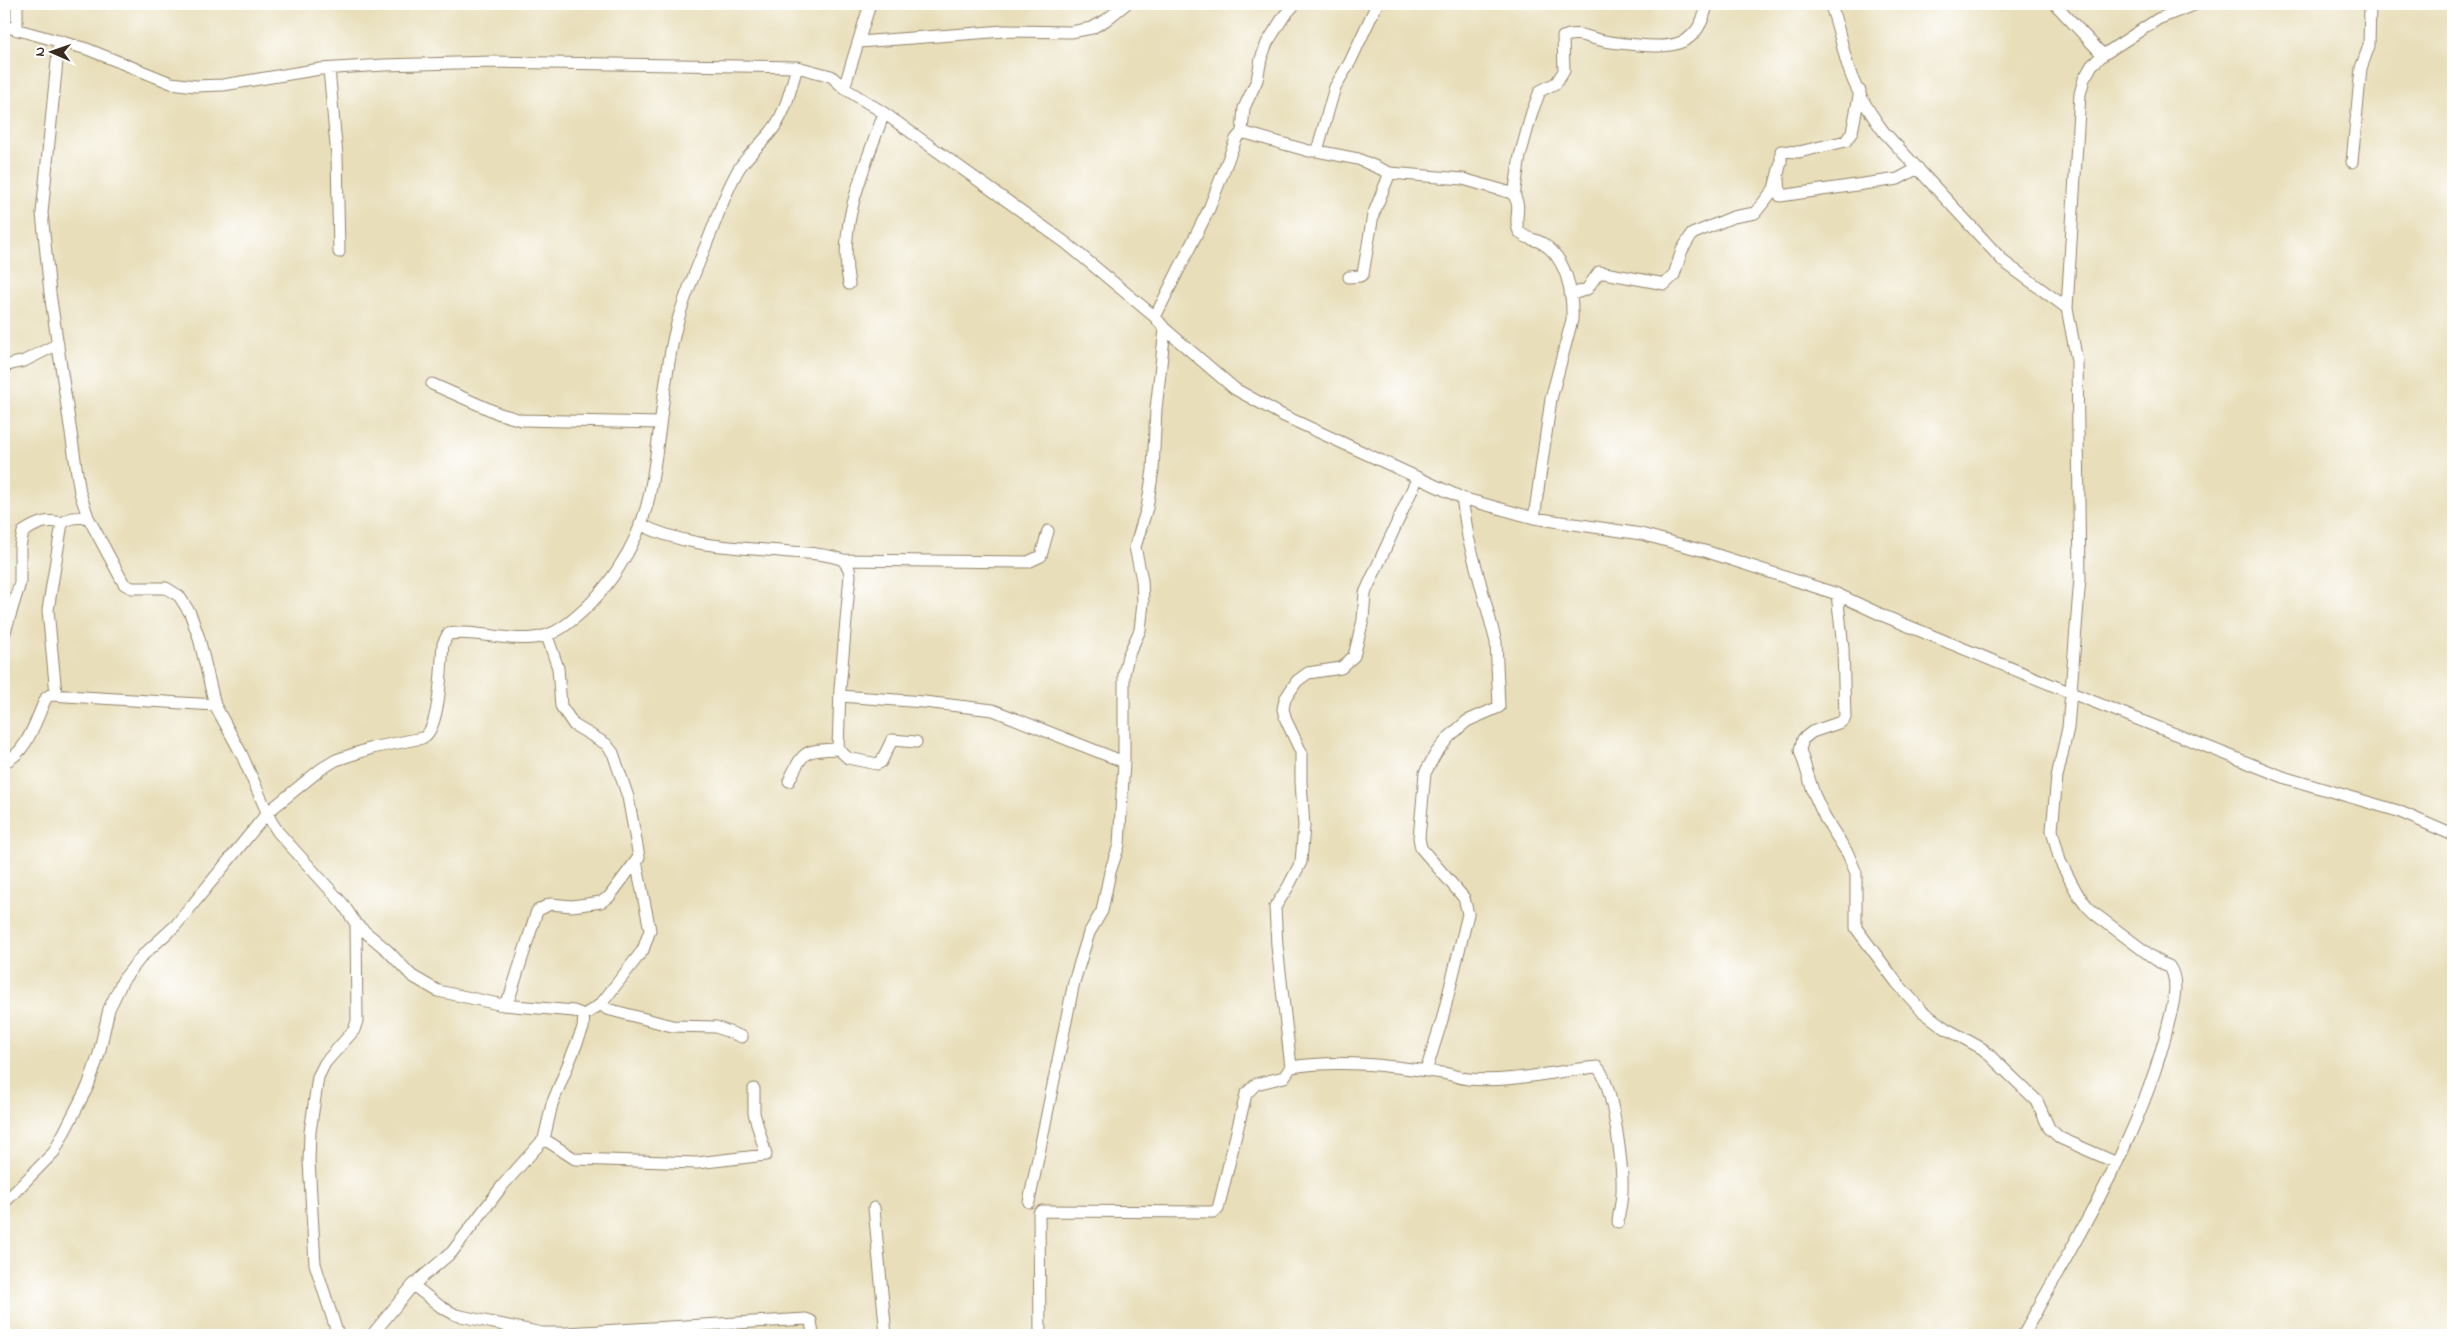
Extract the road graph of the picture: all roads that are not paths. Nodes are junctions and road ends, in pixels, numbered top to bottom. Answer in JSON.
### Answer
{"nodes":[{"id":1,"x":17,"y":4,"type":"edge"},
{"id":2,"x":870,"y":4,"type":"edge"},
{"id":3,"x":1126,"y":4,"type":"edge"},
{"id":4,"x":1295,"y":4,"type":"edge"},
{"id":5,"x":1377,"y":4,"type":"edge"},
{"id":6,"x":1707,"y":4,"type":"edge"},
{"id":7,"x":1830,"y":4,"type":"edge"},
{"id":8,"x":2055,"y":4,"type":"edge"},
{"id":9,"x":2196,"y":4,"type":"edge"},
{"id":10,"x":2370,"y":4,"type":"edge"},
{"id":11,"x":2167,"y":9,"type":"edge"},
{"id":12,"x":4,"y":26,"type":"edge"},
{"id":13,"x":17,"y":30,"type":"junction"},
{"id":14,"x":59,"y":40,"type":"junction"},
{"id":15,"x":859,"y":42,"type":"junction"},
{"id":16,"x":2103,"y":55,"type":"junction"},
{"id":17,"x":797,"y":67,"type":"junction"},
{"id":18,"x":330,"y":69,"type":"junction"},
{"id":19,"x":844,"y":88,"type":"junction"},
{"id":20,"x":1860,"y":91,"type":"junction"},
{"id":21,"x":884,"y":113,"type":"junction"},
{"id":22,"x":1242,"y":132,"type":"junction"},
{"id":23,"x":1317,"y":151,"type":"junction"},
{"id":24,"x":2352,"y":162,"type":"dead end"},
{"id":25,"x":1918,"y":168,"type":"junction"},
{"id":26,"x":1390,"y":173,"type":"junction"},
{"id":27,"x":1778,"y":176,"type":"junction"},
{"id":28,"x":1515,"y":194,"type":"junction"},
{"id":29,"x":339,"y":252,"type":"dead end"},
{"id":30,"x":1349,"y":277,"type":"dead end"},
{"id":31,"x":849,"y":284,"type":"dead end"},
{"id":32,"x":1570,"y":295,"type":"junction"},
{"id":33,"x":2067,"y":308,"type":"junction"},
{"id":34,"x":1155,"y":317,"type":"junction"},
{"id":35,"x":1165,"y":329,"type":"junction"},
{"id":36,"x":58,"y":344,"type":"junction"},
{"id":37,"x":4,"y":366,"type":"edge"},
{"id":38,"x":432,"y":384,"type":"dead end"},
{"id":39,"x":660,"y":423,"type":"junction"},
{"id":40,"x":1417,"y":479,"type":"junction"},
{"id":41,"x":1462,"y":498,"type":"junction"},
{"id":42,"x":88,"y":517,"type":"junction"},
{"id":43,"x":1534,"y":518,"type":"junction"},
{"id":44,"x":62,"y":523,"type":"junction"},
{"id":45,"x":640,"y":524,"type":"junction"},
{"id":46,"x":1048,"y":531,"type":"dead end"},
{"id":47,"x":844,"y":560,"type":"junction"},
{"id":48,"x":1837,"y":594,"type":"junction"},
{"id":49,"x":4,"y":635,"type":"edge"},
{"id":50,"x":547,"y":636,"type":"junction"},
{"id":51,"x":2069,"y":692,"type":"junction"},
{"id":52,"x":56,"y":694,"type":"junction"},
{"id":53,"x":840,"y":696,"type":"junction"},
{"id":54,"x":215,"y":705,"type":"junction"},
{"id":55,"x":916,"y":742,"type":"dead end"},
{"id":56,"x":838,"y":749,"type":"junction"},
{"id":57,"x":4,"y":762,"type":"edge"},
{"id":58,"x":1124,"y":762,"type":"junction"},
{"id":59,"x":790,"y":781,"type":"dead end"},
{"id":60,"x":268,"y":812,"type":"junction"},
{"id":61,"x":2453,"y":835,"type":"edge"},
{"id":62,"x":636,"y":861,"type":"junction"},
{"id":63,"x":356,"y":924,"type":"junction"},
{"id":64,"x":601,"y":1004,"type":"junction"},
{"id":65,"x":503,"y":1005,"type":"junction"},
{"id":66,"x":584,"y":1015,"type":"junction"},
{"id":67,"x":742,"y":1037,"type":"dead end"},
{"id":68,"x":1291,"y":1067,"type":"junction"},
{"id":69,"x":1426,"y":1071,"type":"junction"},
{"id":70,"x":754,"y":1090,"type":"dead end"},
{"id":71,"x":544,"y":1139,"type":"junction"},
{"id":72,"x":2117,"y":1163,"type":"junction"},
{"id":73,"x":1029,"y":1202,"type":"dead end"},
{"id":74,"x":4,"y":1203,"type":"edge"},
{"id":75,"x":874,"y":1208,"type":"dead end"},
{"id":76,"x":1618,"y":1222,"type":"dead end"},
{"id":77,"x":414,"y":1285,"type":"junction"},
{"id":78,"x":567,"y":1334,"type":"edge"},
{"id":79,"x":338,"y":1335,"type":"edge"},
{"id":80,"x":372,"y":1335,"type":"edge"},
{"id":81,"x":813,"y":1335,"type":"edge"},
{"id":82,"x":886,"y":1335,"type":"edge"},
{"id":83,"x":1040,"y":1335,"type":"edge"},
{"id":84,"x":2023,"y":1335,"type":"edge"}],
"edges":[{"from":1,"to":13,"type":"street"},
{"from":2,"to":15,"type":"street"},
{"from":3,"to":15,"type":"street"},
{"from":4,"to":22,"type":"street"},
{"from":5,"to":23,"type":"street"},
{"from":6,"to":28,"type":"street"},
{"from":7,"to":20,"type":"street"},
{"from":8,"to":16,"type":"street"},
{"from":9,"to":11,"type":"street"},
{"from":10,"to":24,"type":"street"},
{"from":11,"to":16,"type":"street"},
{"from":12,"to":13,"type":"street"},
{"from":13,"to":14,"type":"street"},
{"from":14,"to":18,"type":"street"},
{"from":14,"to":36,"type":"street"},
{"from":15,"to":19,"type":"street"},
{"from":16,"to":33,"type":"street"},
{"from":17,"to":18,"type":"street"},
{"from":17,"to":19,"type":"street"},
{"from":17,"to":39,"type":"street"},
{"from":18,"to":29,"type":"street"},
{"from":19,"to":21,"type":"street"},
{"from":20,"to":25,"type":"street"},
{"from":20,"to":27,"type":"street"},
{"from":21,"to":31,"type":"street"},
{"from":21,"to":34,"type":"street"},
{"from":22,"to":23,"type":"street"},
{"from":22,"to":34,"type":"street"},
{"from":23,"to":26,"type":"street"},
{"from":25,"to":27,"type":"street"},
{"from":25,"to":33,"type":"street"},
{"from":26,"to":28,"type":"street"},
{"from":26,"to":30,"type":"street"},
{"from":27,"to":32,"type":"street"},
{"from":28,"to":32,"type":"street"},
{"from":32,"to":43,"type":"street"},
{"from":33,"to":51,"type":"street"},
{"from":34,"to":35,"type":"street"},
{"from":35,"to":40,"type":"street"},
{"from":35,"to":58,"type":"street"},
{"from":36,"to":37,"type":"street"},
{"from":36,"to":42,"type":"street"},
{"from":38,"to":39,"type":"street"},
{"from":39,"to":45,"type":"street"},
{"from":40,"to":41,"type":"street"},
{"from":40,"to":68,"type":"street"},
{"from":41,"to":43,"type":"street"},
{"from":41,"to":69,"type":"street"},
{"from":42,"to":44,"type":"street"},
{"from":42,"to":54,"type":"street"},
{"from":43,"to":48,"type":"street"},
{"from":44,"to":49,"type":"street"},
{"from":44,"to":52,"type":"street"},
{"from":45,"to":47,"type":"street"},
{"from":45,"to":50,"type":"street"},
{"from":46,"to":47,"type":"street"},
{"from":47,"to":53,"type":"street"},
{"from":48,"to":51,"type":"street"},
{"from":48,"to":72,"type":"street"},
{"from":50,"to":60,"type":"street"},
{"from":50,"to":62,"type":"street"},
{"from":51,"to":61,"type":"street"},
{"from":51,"to":72,"type":"street"},
{"from":52,"to":54,"type":"street"},
{"from":52,"to":57,"type":"street"},
{"from":53,"to":56,"type":"street"},
{"from":53,"to":58,"type":"street"},
{"from":54,"to":60,"type":"street"},
{"from":55,"to":56,"type":"street"},
{"from":56,"to":59,"type":"street"},
{"from":58,"to":73,"type":"street"},
{"from":60,"to":63,"type":"street"},
{"from":60,"to":74,"type":"street"},
{"from":62,"to":64,"type":"street"},
{"from":62,"to":65,"type":"street"},
{"from":63,"to":65,"type":"street"},
{"from":63,"to":79,"type":"street"},
{"from":64,"to":66,"type":"street"},
{"from":64,"to":67,"type":"street"},
{"from":65,"to":66,"type":"street"},
{"from":66,"to":71,"type":"street"},
{"from":68,"to":69,"type":"street"},
{"from":68,"to":83,"type":"street"},
{"from":69,"to":76,"type":"street"},
{"from":70,"to":71,"type":"street"},
{"from":71,"to":77,"type":"street"},
{"from":72,"to":84,"type":"street"},
{"from":75,"to":82,"type":"street"},
{"from":77,"to":78,"type":"street"},
{"from":77,"to":80,"type":"street"},
{"from":78,"to":81,"type":"street"}]}
